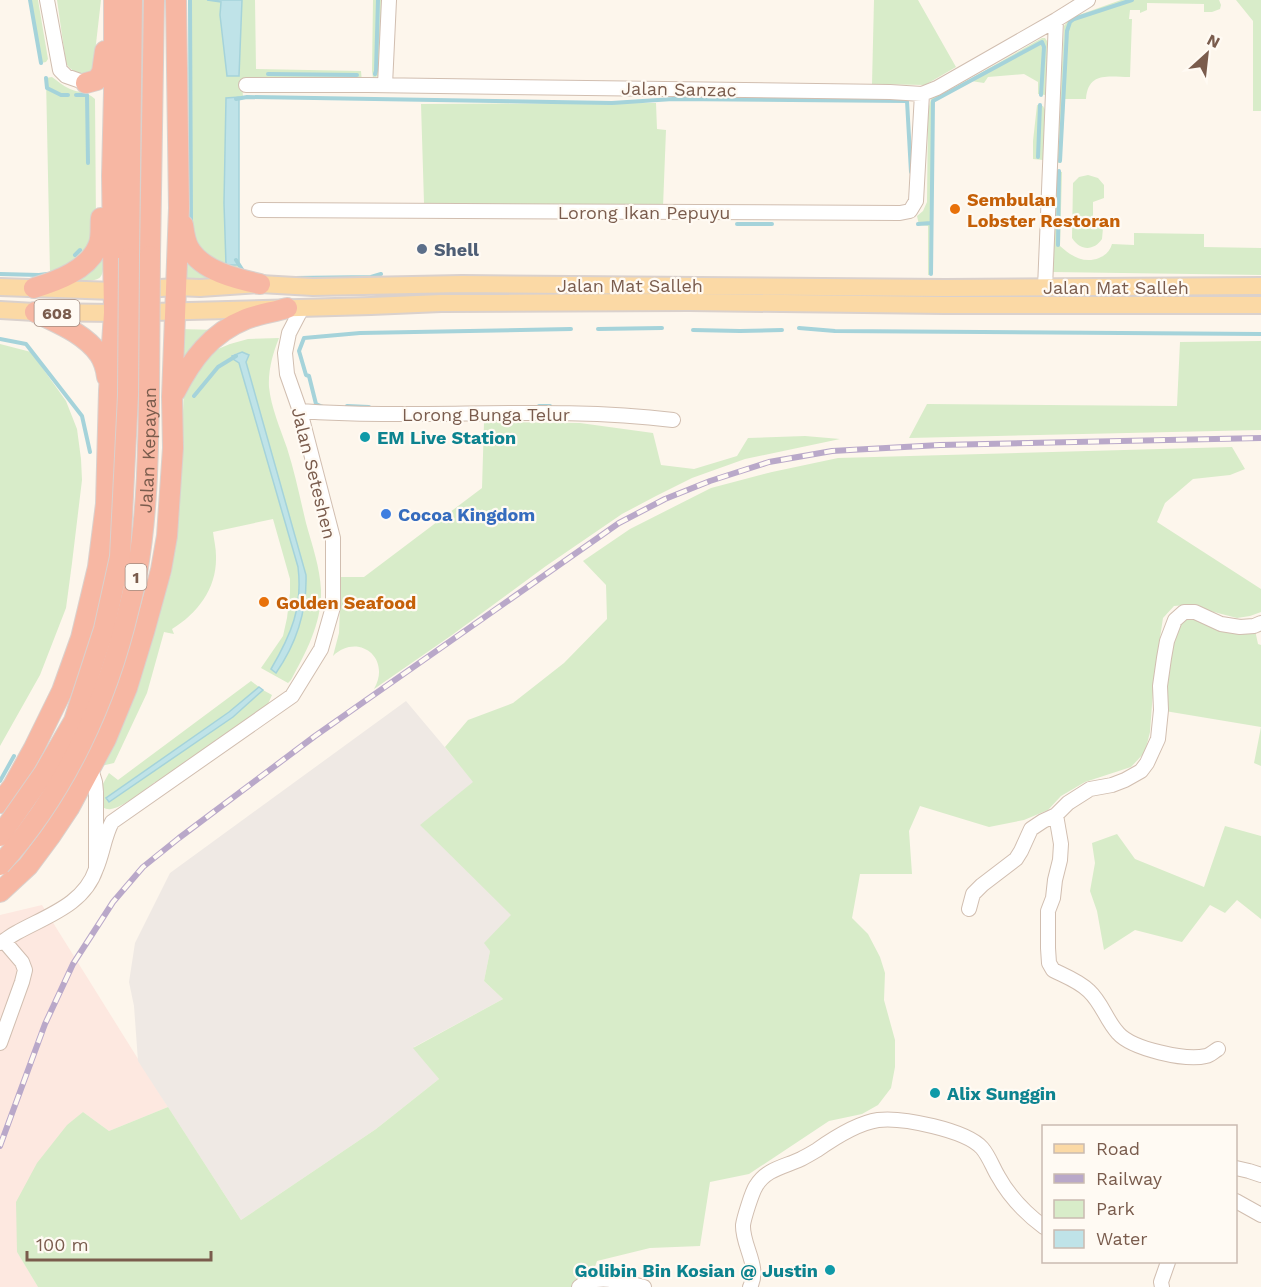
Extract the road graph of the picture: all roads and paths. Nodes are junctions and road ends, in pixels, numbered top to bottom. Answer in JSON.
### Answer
{"nodes":[{"id":1,"x":47,"y":0,"type":"edge"},
{"id":2,"x":114,"y":0,"type":"edge"},
{"id":3,"x":132,"y":0,"type":"edge"},
{"id":4,"x":154,"y":0,"type":"edge"},
{"id":5,"x":176,"y":0,"type":"edge"},
{"id":6,"x":388,"y":0,"type":"edge"},
{"id":7,"x":1085,"y":0,"type":"edge"},
{"id":8,"x":1056,"y":20,"type":"junction"},
{"id":9,"x":114,"y":30,"type":"junction"},
{"id":10,"x":86,"y":83,"type":"junction"},
{"id":11,"x":246,"y":85,"type":"dead end"},
{"id":12,"x":385,"y":85,"type":"junction"},
{"id":13,"x":922,"y":94,"type":"junction"},
{"id":14,"x":113,"y":125,"type":"junction"},
{"id":15,"x":112,"y":176,"type":"junction"},
{"id":16,"x":179,"y":208,"type":"junction"},
{"id":17,"x":259,"y":210,"type":"dead end"},
{"id":18,"x":260,"y":284,"type":"junction"},
{"id":19,"x":1261,"y":286,"type":"edge"},
{"id":20,"x":0,"y":287,"type":"edge"},
{"id":21,"x":176,"y":287,"type":"junction"},
{"id":22,"x":34,"y":288,"type":"junction"},
{"id":23,"x":1046,"y":288,"type":"junction"},
{"id":24,"x":114,"y":291,"type":"junction"},
{"id":25,"x":1261,"y":305,"type":"edge"},
{"id":26,"x":294,"y":308,"type":"junction"},
{"id":27,"x":0,"y":310,"type":"edge"},
{"id":28,"x":35,"y":312,"type":"junction"},
{"id":29,"x":176,"y":312,"type":"junction"},
{"id":30,"x":114,"y":313,"type":"junction"},
{"id":31,"x":109,"y":391,"type":"junction"},
{"id":32,"x":172,"y":397,"type":"junction"},
{"id":33,"x":300,"y":411,"type":"junction"},
{"id":34,"x":673,"y":420,"type":"dead end"},
{"id":35,"x":1261,"y":623,"type":"edge"},
{"id":36,"x":91,"y":769,"type":"junction"},
{"id":37,"x":0,"y":803,"type":"edge"},
{"id":38,"x":136,"y":804,"type":"junction"},
{"id":39,"x":96,"y":809,"type":"junction"},
{"id":40,"x":1056,"y":814,"type":"junction"},
{"id":41,"x":0,"y":836,"type":"edge"},
{"id":42,"x":0,"y":865,"type":"edge"},
{"id":43,"x":96,"y":869,"type":"junction"},
{"id":44,"x":0,"y":892,"type":"edge"},
{"id":45,"x":969,"y":909,"type":"dead end"},
{"id":46,"x":2,"y":942,"type":"edge"},
{"id":47,"x":0,"y":1043,"type":"edge"},
{"id":48,"x":1218,"y":1049,"type":"dead end"},
{"id":49,"x":1237,"y":1168,"type":"edge"},
{"id":50,"x":1261,"y":1175,"type":"edge"},
{"id":51,"x":1237,"y":1202,"type":"edge"},
{"id":52,"x":1261,"y":1215,"type":"edge"},
{"id":53,"x":1042,"y":1225,"type":"edge"},
{"id":54,"x":1168,"y":1263,"type":"edge"},
{"id":55,"x":579,"y":1287,"type":"edge"},
{"id":56,"x":644,"y":1287,"type":"edge"},
{"id":57,"x":750,"y":1287,"type":"edge"},
{"id":58,"x":1162,"y":1287,"type":"edge"}],
"edges":[{"from":1,"to":10,"type":"street"},
{"from":2,"to":9,"type":"highway"},
{"from":3,"to":41,"type":"highway","name":"Jalan Kepayan","number":"1","bridge":true},
{"from":4,"to":42,"type":"highway","name":"Jalan Kepayan","number":"1","bridge":true},
{"from":5,"to":16,"type":"highway"},
{"from":6,"to":12,"type":"street"},
{"from":7,"to":8,"type":"street","name":"Jalan Sanzac"},
{"from":8,"to":13,"type":"street","name":"Jalan Sanzac"},
{"from":8,"to":23,"type":"street"},
{"from":9,"to":10,"type":"highway"},
{"from":9,"to":14,"type":"highway"},
{"from":10,"to":14,"type":"highway"},
{"from":11,"to":12,"type":"street","name":"Jalan Sanzac"},
{"from":12,"to":13,"type":"street","name":"Jalan Sanzac"},
{"from":13,"to":17,"type":"street","name":"Lorong Ikan Pepuyu"},
{"from":14,"to":15,"type":"highway"},
{"from":15,"to":22,"type":"highway"},
{"from":15,"to":24,"type":"highway"},
{"from":16,"to":18,"type":"highway"},
{"from":16,"to":21,"type":"highway"},
{"from":18,"to":21,"type":"main road","name":"Jalan Mat Salleh"},
{"from":18,"to":23,"type":"main road","name":"Jalan Mat Salleh"},
{"from":19,"to":23,"type":"main road","name":"Jalan Mat Salleh"},
{"from":20,"to":22,"type":"main road","name":"Jalan Mat Salleh","number":"608"},
{"from":21,"to":24,"type":"main road","name":"Jalan Mat Salleh","number":"608"},
{"from":21,"to":29,"type":"highway"},
{"from":22,"to":24,"type":"main road","name":"Jalan Mat Salleh","number":"608"},
{"from":24,"to":30,"type":"highway"},
{"from":25,"to":26,"type":"main road","name":"Jalan Mat Salleh"},
{"from":26,"to":29,"type":"main road","name":"Jalan Mat Salleh"},
{"from":26,"to":32,"type":"highway"},
{"from":26,"to":33,"type":"street","name":"Jalan Seteshen"},
{"from":27,"to":28,"type":"main road","name":"Jalan Mat Salleh","number":"608"},
{"from":28,"to":30,"type":"main road","name":"Jalan Mat Salleh","number":"608"},
{"from":28,"to":31,"type":"highway"},
{"from":29,"to":30,"type":"main road","name":"Jalan Mat Salleh","number":"608"},
{"from":29,"to":32,"type":"highway"},
{"from":30,"to":31,"type":"highway"},
{"from":31,"to":37,"type":"highway"},
{"from":32,"to":36,"type":"highway"},
{"from":33,"to":34,"type":"street","name":"Lorong Bunga Telur"},
{"from":33,"to":38,"type":"street","name":"Jalan Seteshen"},
{"from":35,"to":40,"type":"street"},
{"from":36,"to":39,"type":"street"},
{"from":36,"to":44,"type":"highway"},
{"from":38,"to":39,"type":"street","name":"Jalan Seteshen"},
{"from":38,"to":43,"type":"street","name":"Jalan Seteshen"},
{"from":39,"to":43,"type":"street"},
{"from":40,"to":45,"type":"street"},
{"from":40,"to":48,"type":"street"},
{"from":43,"to":46,"type":"street","name":"Jalan Seteshen"},
{"from":46,"to":47,"type":"street"},
{"from":49,"to":50,"type":"street"},
{"from":51,"to":52,"type":"street"},
{"from":53,"to":57,"type":"street"},
{"from":54,"to":58,"type":"street"},
{"from":55,"to":56,"type":"street"}]}
